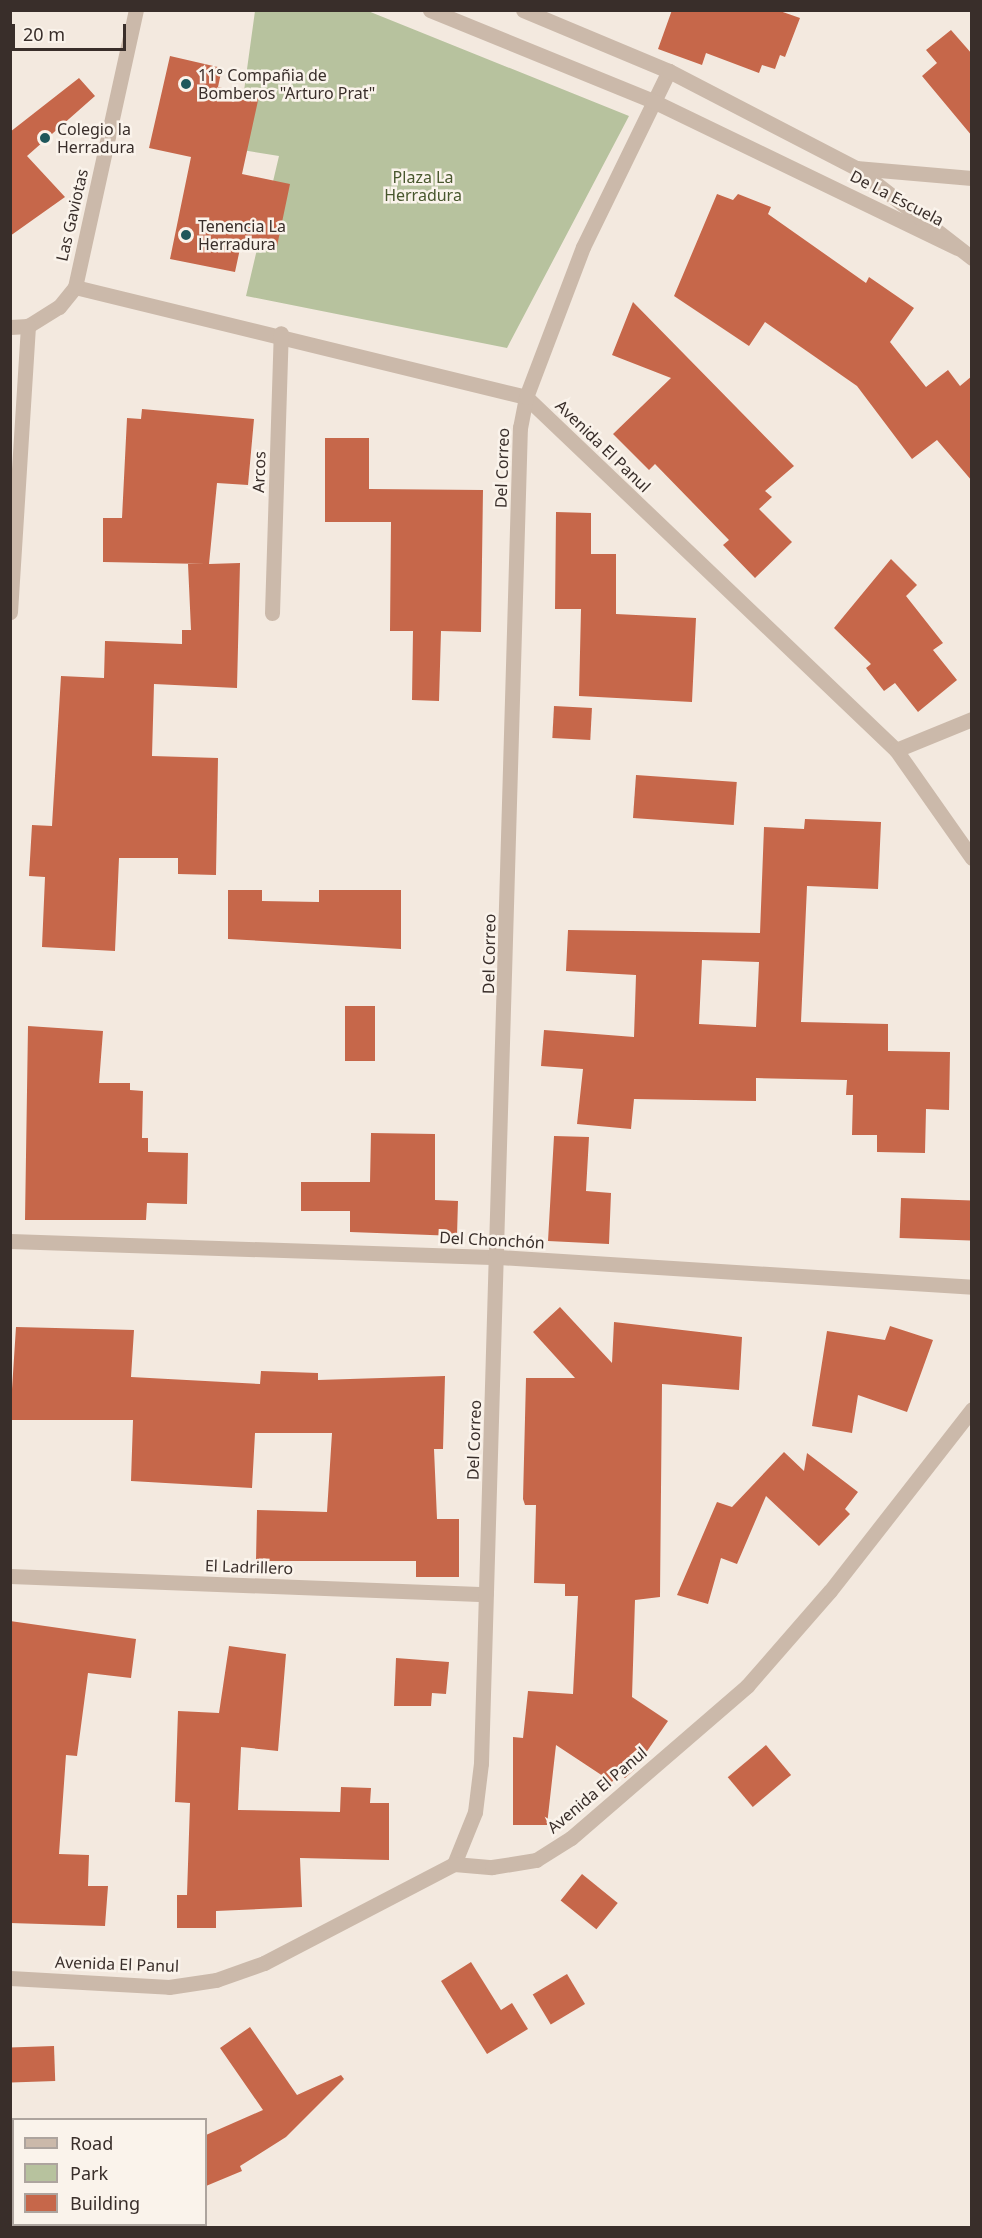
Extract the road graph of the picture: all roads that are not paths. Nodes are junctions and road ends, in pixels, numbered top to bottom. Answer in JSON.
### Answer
{"nodes":[{"id":1,"x":136,"y":10,"type":"edge"},
{"id":2,"x":430,"y":10,"type":"edge"},
{"id":3,"x":523,"y":10,"type":"edge"},
{"id":4,"x":669,"y":71,"type":"junction"},
{"id":5,"x":653,"y":101,"type":"junction"},
{"id":6,"x":856,"y":168,"type":"junction"},
{"id":7,"x":972,"y":177,"type":"edge"},
{"id":8,"x":957,"y":249,"type":"junction"},
{"id":9,"x":972,"y":258,"type":"edge"},
{"id":10,"x":75,"y":287,"type":"junction"},
{"id":11,"x":28,"y":326,"type":"junction"},
{"id":12,"x":10,"y":327,"type":"edge"},
{"id":13,"x":281,"y":333,"type":"junction"},
{"id":14,"x":526,"y":397,"type":"junction"},
{"id":15,"x":10,"y":612,"type":"edge"},
{"id":16,"x":272,"y":613,"type":"dead end"},
{"id":17,"x":972,"y":719,"type":"edge"},
{"id":18,"x":896,"y":750,"type":"junction"},
{"id":19,"x":972,"y":858,"type":"edge"},
{"id":20,"x":10,"y":1241,"type":"edge"},
{"id":21,"x":499,"y":1257,"type":"junction"},
{"id":22,"x":972,"y":1287,"type":"edge"},
{"id":23,"x":972,"y":1409,"type":"edge"},
{"id":24,"x":10,"y":1576,"type":"edge"},
{"id":25,"x":486,"y":1594,"type":"junction"},
{"id":26,"x":454,"y":1864,"type":"junction"},
{"id":27,"x":10,"y":1978,"type":"edge"}],
"edges":[{"from":1,"to":10,"type":"street","name":"Las Gaviotas"},
{"from":2,"to":5,"type":"street","name":"De La Escuela"},
{"from":3,"to":4,"type":"street","name":"De La Escuela"},
{"from":4,"to":5,"type":"street","name":"Del Correo"},
{"from":4,"to":6,"type":"street","name":"De La Escuela"},
{"from":5,"to":8,"type":"street","name":"De La Escuela"},
{"from":5,"to":14,"type":"street","name":"Del Correo"},
{"from":6,"to":7,"type":"street"},
{"from":6,"to":8,"type":"street","name":"De La Escuela"},
{"from":8,"to":9,"type":"street"},
{"from":10,"to":11,"type":"street"},
{"from":10,"to":13,"type":"street","name":"Avenida El Panul"},
{"from":11,"to":12,"type":"street"},
{"from":11,"to":15,"type":"street"},
{"from":13,"to":14,"type":"street","name":"Avenida El Panul"},
{"from":13,"to":16,"type":"street","name":"Arcos"},
{"from":14,"to":18,"type":"street","name":"Avenida El Panul"},
{"from":14,"to":21,"type":"street","name":"Del Correo"},
{"from":17,"to":18,"type":"street"},
{"from":18,"to":19,"type":"street","name":"Avenida El Panul"},
{"from":20,"to":21,"type":"street","name":"Del Chonchón"},
{"from":21,"to":22,"type":"street","name":"Del Chonchón"},
{"from":21,"to":25,"type":"street","name":"Del Correo"},
{"from":23,"to":26,"type":"street","name":"Avenida El Panul"},
{"from":24,"to":25,"type":"street","name":"El Ladrillero"},
{"from":25,"to":26,"type":"street","name":"Del Correo"},
{"from":26,"to":27,"type":"street","name":"Avenida El Panul"}]}
